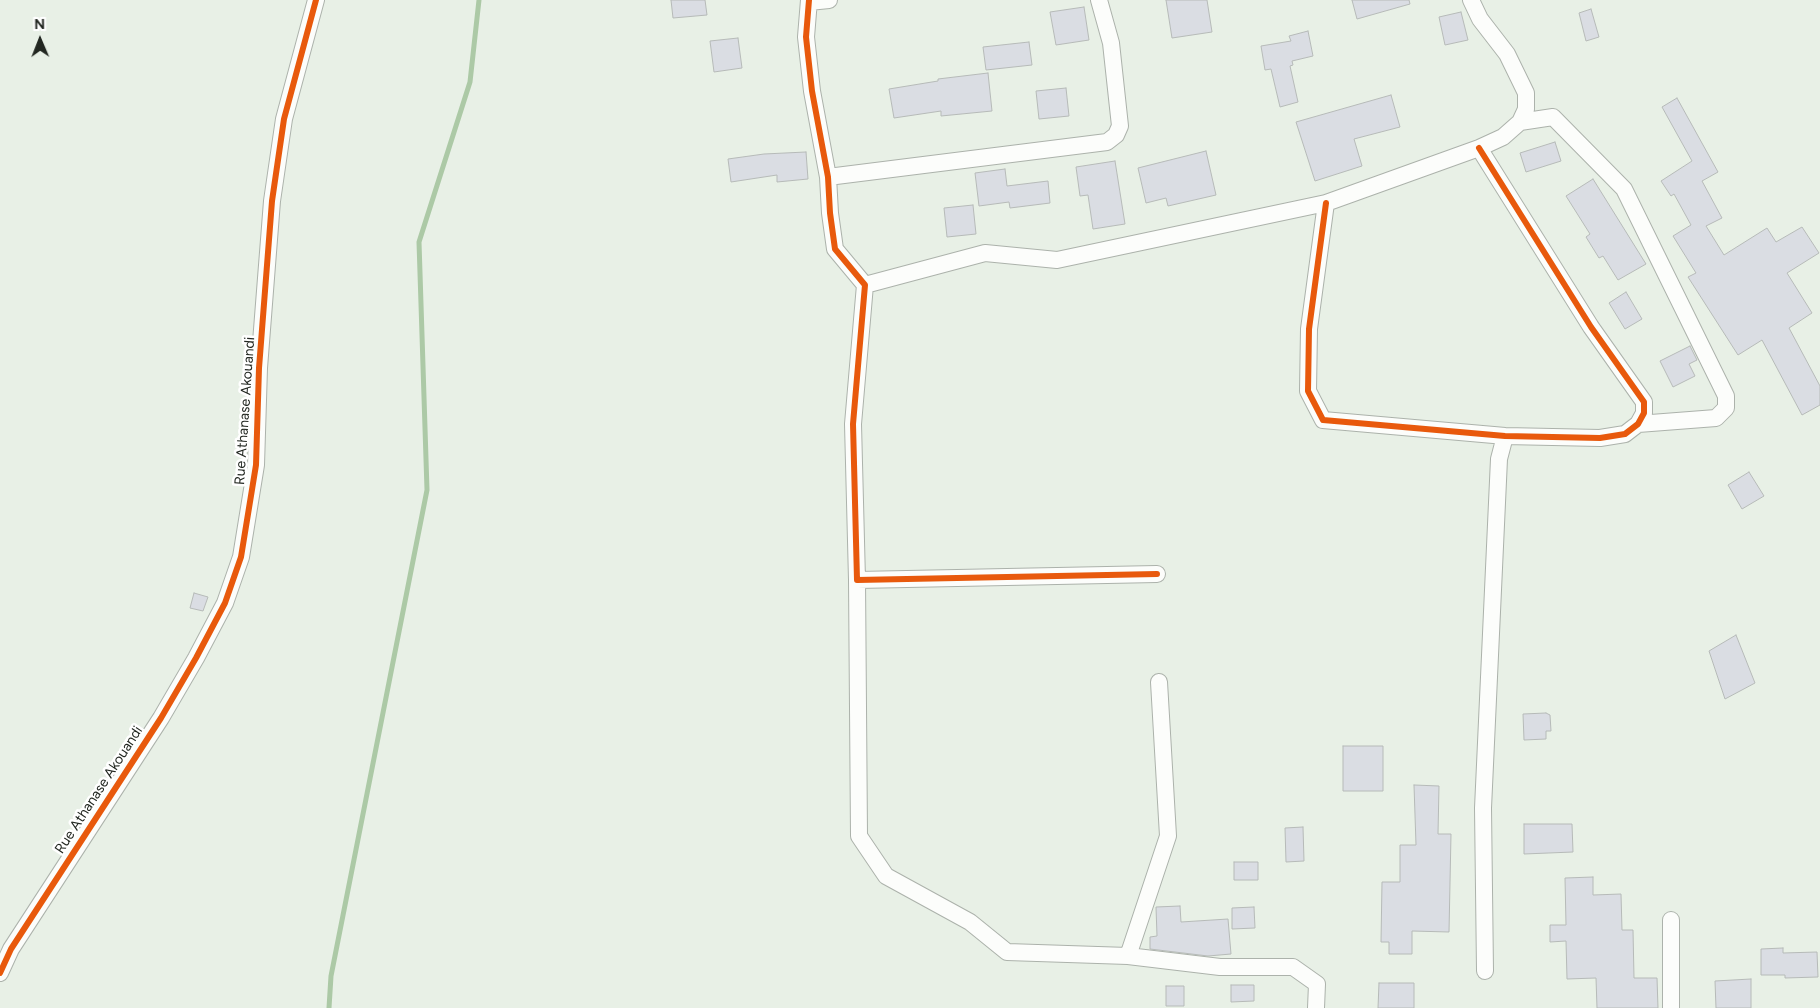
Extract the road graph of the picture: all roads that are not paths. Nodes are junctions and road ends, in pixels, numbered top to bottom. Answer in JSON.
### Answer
{"nodes":[{"id":1,"x":316,"y":0,"type":"edge"},
{"id":2,"x":829,"y":0,"type":"edge"},
{"id":3,"x":1099,"y":0,"type":"edge"},
{"id":4,"x":1471,"y":0,"type":"edge"},
{"id":5,"x":809,"y":1,"type":"edge"},
{"id":6,"x":1520,"y":122,"type":"junction"},
{"id":7,"x":1479,"y":148,"type":"junction"},
{"id":8,"x":828,"y":176,"type":"junction"},
{"id":9,"x":1326,"y":203,"type":"junction"},
{"id":10,"x":864,"y":285,"type":"junction"},
{"id":11,"x":1638,"y":424,"type":"junction"},
{"id":12,"x":1505,"y":436,"type":"junction"},
{"id":13,"x":1157,"y":574,"type":"dead end"},
{"id":14,"x":857,"y":580,"type":"junction"},
{"id":15,"x":1159,"y":682,"type":"dead end"},
{"id":16,"x":1671,"y":920,"type":"dead end"},
{"id":17,"x":5,"y":947,"type":"edge"},
{"id":18,"x":1128,"y":956,"type":"junction"},
{"id":19,"x":1485,"y":971,"type":"dead end"},
{"id":20,"x":0,"y":973,"type":"edge"},
{"id":21,"x":1316,"y":1008,"type":"edge"},
{"id":22,"x":1671,"y":1008,"type":"edge"}],
"edges":[{"from":1,"to":17,"type":"street","name":"Rue Athanase Akouandi"},
{"from":2,"to":5,"type":"street"},
{"from":3,"to":8,"type":"street"},
{"from":4,"to":6,"type":"street"},
{"from":5,"to":8,"type":"street"},
{"from":6,"to":7,"type":"street"},
{"from":6,"to":11,"type":"street"},
{"from":7,"to":9,"type":"street"},
{"from":7,"to":11,"type":"street"},
{"from":8,"to":10,"type":"street"},
{"from":9,"to":10,"type":"street"},
{"from":9,"to":12,"type":"street"},
{"from":10,"to":14,"type":"street"},
{"from":11,"to":12,"type":"street"},
{"from":12,"to":19,"type":"street"},
{"from":13,"to":14,"type":"street"},
{"from":14,"to":18,"type":"street"},
{"from":15,"to":18,"type":"street"},
{"from":16,"to":22,"type":"street"},
{"from":17,"to":20,"type":"street","name":"Rue Athanase Akouandi"},
{"from":18,"to":21,"type":"street"}]}
